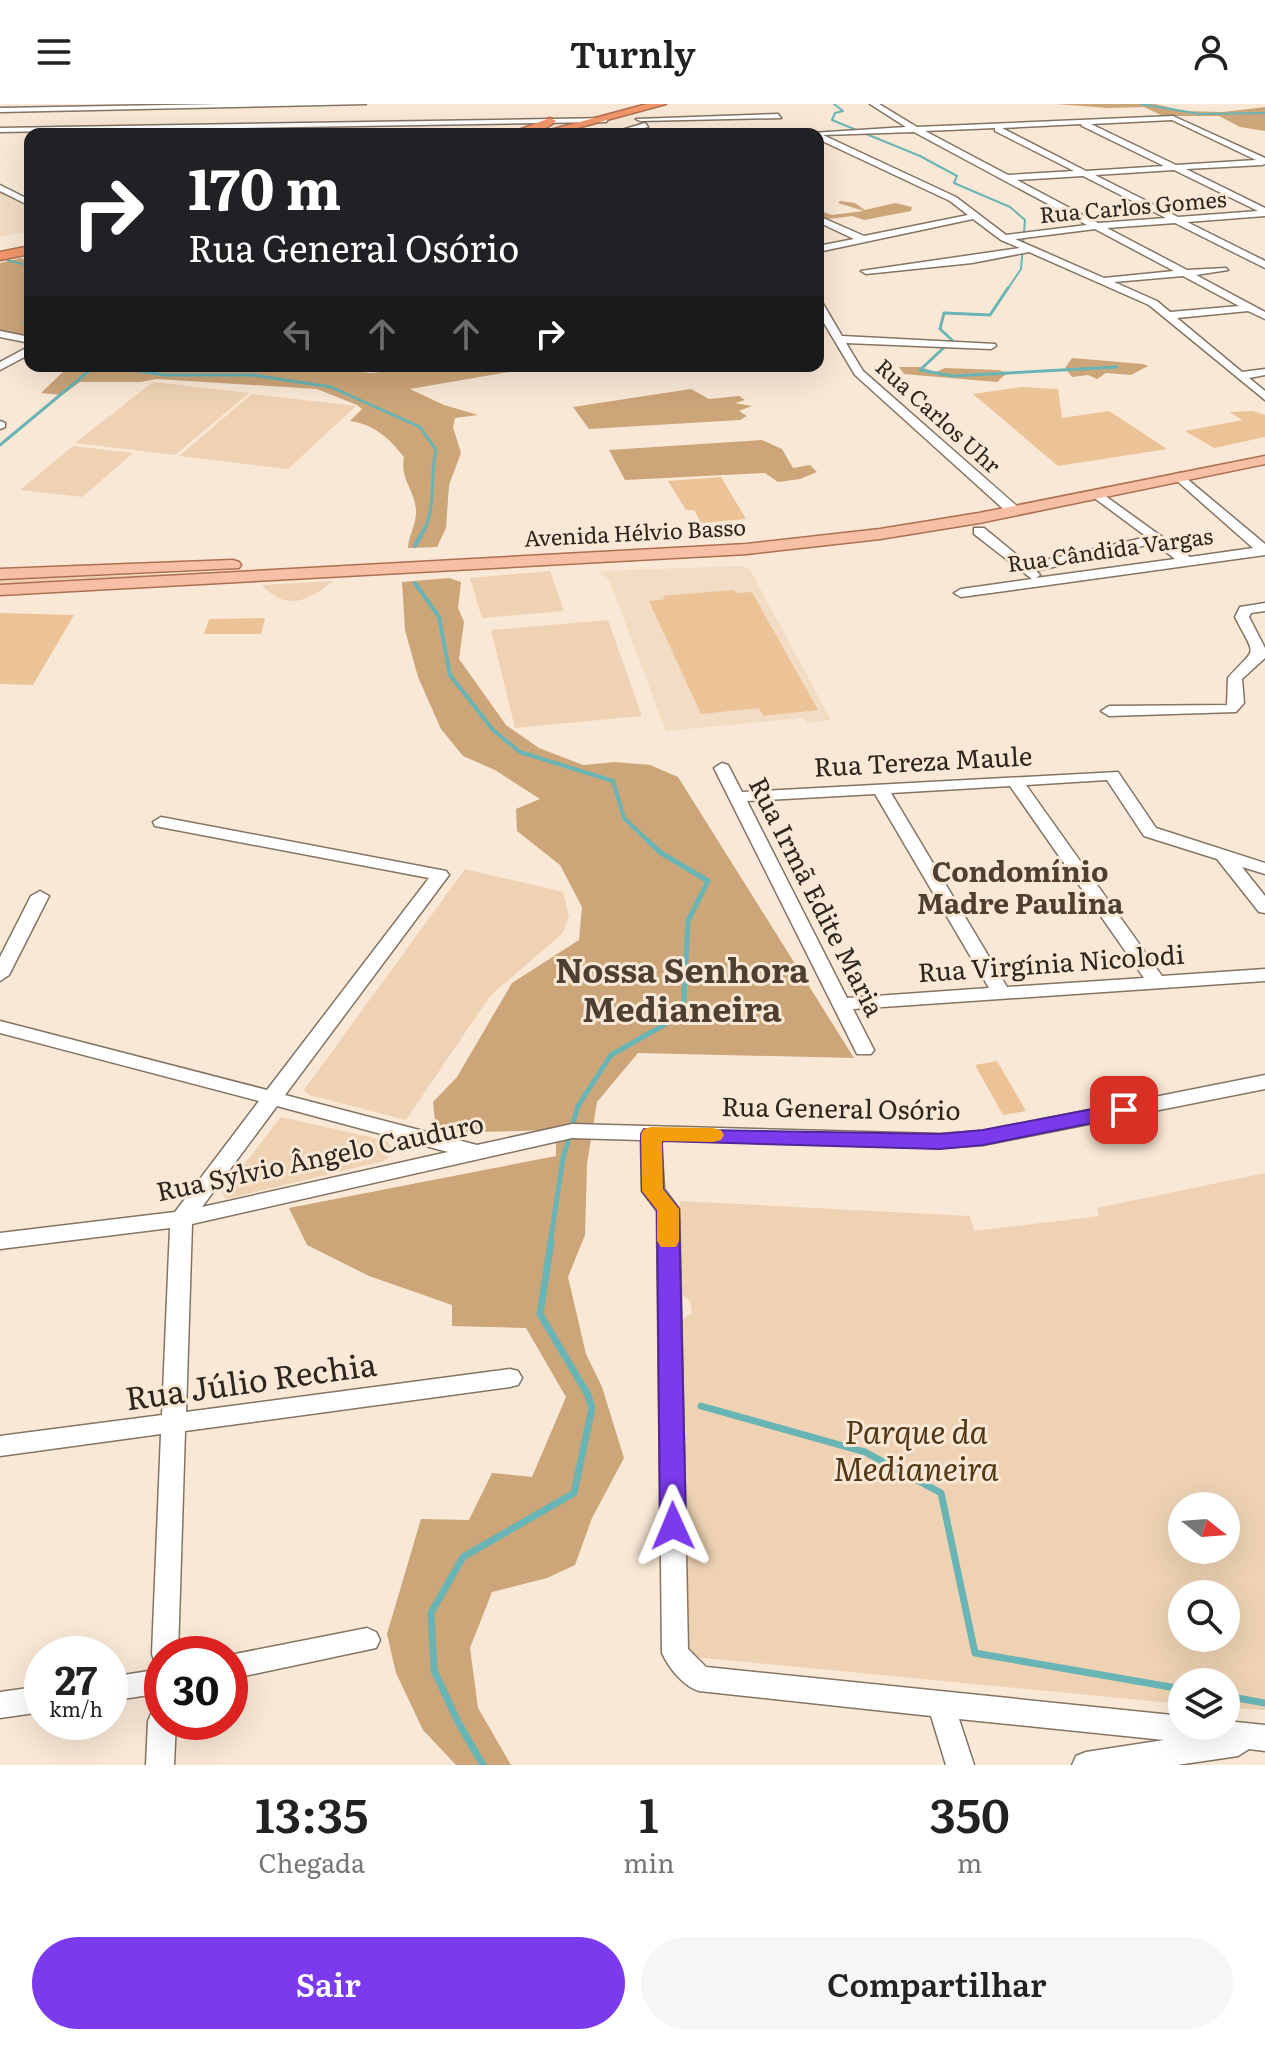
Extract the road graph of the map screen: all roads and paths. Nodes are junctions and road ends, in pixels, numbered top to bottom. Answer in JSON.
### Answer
{"nodes":[{"id":1,"x":362,"y":104,"type":"edge"},
{"id":2,"x":371,"y":104,"type":"edge"},
{"id":3,"x":660,"y":104,"type":"edge"},
{"id":4,"x":672,"y":104,"type":"edge"},
{"id":5,"x":767,"y":104,"type":"edge"},
{"id":6,"x":874,"y":104,"type":"edge"},
{"id":7,"x":238,"y":105,"type":"edge"},
{"id":8,"x":0,"y":110,"type":"edge"},
{"id":9,"x":606,"y":120,"type":"junction"},
{"id":10,"x":533,"y":121,"type":"junction"},
{"id":11,"x":550,"y":121,"type":"junction"},
{"id":12,"x":642,"y":122,"type":"junction"},
{"id":13,"x":1082,"y":123,"type":"junction"},
{"id":14,"x":368,"y":124,"type":"junction"},
{"id":15,"x":229,"y":126,"type":"junction"},
{"id":16,"x":995,"y":127,"type":"junction"},
{"id":17,"x":114,"y":128,"type":"edge"},
{"id":18,"x":501,"y":128,"type":"edge"},
{"id":19,"x":531,"y":128,"type":"edge"},
{"id":20,"x":569,"y":128,"type":"edge"},
{"id":21,"x":581,"y":128,"type":"edge"},
{"id":22,"x":627,"y":128,"type":"edge"},
{"id":23,"x":648,"y":128,"type":"edge"},
{"id":24,"x":0,"y":130,"type":"edge"},
{"id":25,"x":24,"y":130,"type":"edge"},
{"id":26,"x":917,"y":130,"type":"junction"},
{"id":27,"x":824,"y":134,"type":"edge"},
{"id":28,"x":824,"y":138,"type":"edge"},
{"id":29,"x":1265,"y":162,"type":"edge"},
{"id":30,"x":1175,"y":168,"type":"junction"},
{"id":31,"x":1089,"y":173,"type":"junction"},
{"id":32,"x":1008,"y":178,"type":"junction"},
{"id":33,"x":0,"y":188,"type":"edge"},
{"id":34,"x":24,"y":200,"type":"edge"},
{"id":35,"x":1265,"y":212,"type":"edge"},
{"id":36,"x":975,"y":216,"type":"junction"},
{"id":37,"x":1178,"y":220,"type":"junction"},
{"id":38,"x":824,"y":221,"type":"edge"},
{"id":39,"x":1098,"y":226,"type":"junction"},
{"id":40,"x":1004,"y":238,"type":"junction"},
{"id":41,"x":862,"y":239,"type":"junction"},
{"id":42,"x":24,"y":244,"type":"edge"},
{"id":43,"x":824,"y":248,"type":"edge"},
{"id":44,"x":1031,"y":249,"type":"junction"},
{"id":45,"x":0,"y":250,"type":"edge"},
{"id":46,"x":24,"y":251,"type":"edge"},
{"id":47,"x":0,"y":256,"type":"edge"},
{"id":48,"x":1265,"y":265,"type":"edge"},
{"id":49,"x":866,"y":271,"type":"dead end"},
{"id":50,"x":1186,"y":274,"type":"junction"},
{"id":51,"x":1106,"y":280,"type":"junction"},
{"id":52,"x":1265,"y":307,"type":"edge"},
{"id":53,"x":1251,"y":308,"type":"junction"},
{"id":54,"x":1170,"y":315,"type":"junction"},
{"id":55,"x":824,"y":316,"type":"edge"},
{"id":56,"x":1265,"y":316,"type":"edge"},
{"id":57,"x":0,"y":334,"type":"edge"},
{"id":58,"x":24,"y":339,"type":"edge"},
{"id":59,"x":838,"y":339,"type":"junction"},
{"id":60,"x":991,"y":346,"type":"dead end"},
{"id":61,"x":24,"y":353,"type":"edge"},
{"id":62,"x":0,"y":367,"type":"edge"},
{"id":63,"x":1265,"y":372,"type":"edge"},
{"id":64,"x":1240,"y":376,"type":"junction"},
{"id":65,"x":1265,"y":397,"type":"edge"},
{"id":66,"x":1265,"y":449,"type":"edge"},
{"id":67,"x":1265,"y":460,"type":"edge"},
{"id":68,"x":1180,"y":477,"type":"junction"},
{"id":69,"x":1097,"y":494,"type":"junction"},
{"id":70,"x":1010,"y":508,"type":"junction"},
{"id":71,"x":979,"y":531,"type":"dead end"},
{"id":72,"x":1157,"y":539,"type":"junction"},
{"id":73,"x":1265,"y":550,"type":"edge"},
{"id":74,"x":1187,"y":561,"type":"junction"},
{"id":75,"x":1026,"y":569,"type":"junction"},
{"id":76,"x":198,"y":573,"type":"junction"},
{"id":77,"x":0,"y":574,"type":"edge"},
{"id":78,"x":1041,"y":582,"type":"junction"},
{"id":79,"x":0,"y":590,"type":"edge"},
{"id":80,"x":961,"y":593,"type":"dead end"},
{"id":81,"x":1265,"y":607,"type":"edge"},
{"id":82,"x":1109,"y":711,"type":"dead end"},
{"id":83,"x":722,"y":768,"type":"dead end"},
{"id":84,"x":1015,"y":781,"type":"junction"},
{"id":85,"x":880,"y":788,"type":"junction"},
{"id":86,"x":736,"y":797,"type":"junction"},
{"id":87,"x":161,"y":822,"type":"dead end"},
{"id":88,"x":1223,"y":855,"type":"junction"},
{"id":89,"x":1265,"y":869,"type":"edge"},
{"id":90,"x":40,"y":896,"type":"dead end"},
{"id":91,"x":1265,"y":908,"type":"edge"},
{"id":92,"x":0,"y":975,"type":"edge"},
{"id":93,"x":1265,"y":975,"type":"edge"},
{"id":94,"x":1157,"y":983,"type":"junction"},
{"id":95,"x":1001,"y":993,"type":"junction"},
{"id":96,"x":841,"y":1004,"type":"junction"},
{"id":97,"x":0,"y":1027,"type":"edge"},
{"id":98,"x":864,"y":1050,"type":"dead end"},
{"id":99,"x":1265,"y":1082,"type":"edge"},
{"id":100,"x":272,"y":1099,"type":"junction"},
{"id":101,"x":651,"y":1134,"type":"junction"},
{"id":102,"x":478,"y":1153,"type":"junction"},
{"id":103,"x":181,"y":1219,"type":"junction"},
{"id":104,"x":0,"y":1241,"type":"edge"},
{"id":105,"x":510,"y":1378,"type":"dead end"},
{"id":106,"x":174,"y":1424,"type":"junction"},
{"id":107,"x":0,"y":1446,"type":"edge"},
{"id":108,"x":166,"y":1636,"type":"edge"},
{"id":109,"x":367,"y":1640,"type":"dead end"},
{"id":110,"x":248,"y":1663,"type":"edge"},
{"id":111,"x":24,"y":1702,"type":"edge"},
{"id":112,"x":941,"y":1704,"type":"junction"},
{"id":113,"x":0,"y":1705,"type":"edge"},
{"id":114,"x":1265,"y":1738,"type":"edge"},
{"id":115,"x":161,"y":1740,"type":"edge"},
{"id":116,"x":160,"y":1765,"type":"edge"},
{"id":117,"x":960,"y":1765,"type":"edge"},
{"id":118,"x":1086,"y":1765,"type":"edge"}],
"edges":[{"from":1,"to":7,"type":"street"},
{"from":2,"to":14,"type":"street"},
{"from":3,"to":9,"type":"highway"},
{"from":4,"to":21,"type":"highway"},
{"from":5,"to":12,"type":"street"},
{"from":6,"to":26,"type":"street"},
{"from":7,"to":8,"type":"street"},
{"from":7,"to":15,"type":"street"},
{"from":9,"to":11,"type":"street"},
{"from":9,"to":20,"type":"highway"},
{"from":10,"to":11,"type":"street"},
{"from":10,"to":14,"type":"street"},
{"from":10,"to":18,"type":"street"},
{"from":11,"to":19,"type":"highway"},
{"from":12,"to":22,"type":"street"},
{"from":12,"to":23,"type":"street"},
{"from":13,"to":16,"type":"street"},
{"from":13,"to":29,"type":"street"},
{"from":13,"to":30,"type":"street"},
{"from":14,"to":15,"type":"street"},
{"from":15,"to":17,"type":"street"},
{"from":16,"to":26,"type":"street"},
{"from":16,"to":31,"type":"street"},
{"from":24,"to":25,"type":"street"},
{"from":26,"to":27,"type":"street"},
{"from":26,"to":32,"type":"street"},
{"from":28,"to":36,"type":"street"},
{"from":29,"to":30,"type":"street"},
{"from":30,"to":31,"type":"street"},
{"from":30,"to":35,"type":"street"},
{"from":31,"to":32,"type":"street"},
{"from":31,"to":37,"type":"street"},
{"from":32,"to":39,"type":"street"},
{"from":33,"to":34,"type":"street"},
{"from":35,"to":37,"type":"street","name":"Rua Carlos Gomes"},
{"from":36,"to":40,"type":"street"},
{"from":36,"to":41,"type":"street"},
{"from":37,"to":39,"type":"street","name":"Rua Carlos Gomes"},
{"from":37,"to":48,"type":"street"},
{"from":38,"to":41,"type":"street"},
{"from":39,"to":40,"type":"street","name":"Rua Carlos Gomes"},
{"from":39,"to":50,"type":"street"},
{"from":40,"to":44,"type":"street"},
{"from":41,"to":43,"type":"street"},
{"from":42,"to":45,"type":"highway"},
{"from":44,"to":49,"type":"street"},
{"from":44,"to":51,"type":"street"},
{"from":46,"to":47,"type":"highway"},
{"from":50,"to":51,"type":"street"},
{"from":50,"to":53,"type":"street"},
{"from":51,"to":54,"type":"street"},
{"from":52,"to":53,"type":"street"},
{"from":53,"to":54,"type":"street"},
{"from":53,"to":56,"type":"street"},
{"from":54,"to":64,"type":"street"},
{"from":55,"to":59,"type":"street","name":"Rua Carlos Uhr"},
{"from":57,"to":58,"type":"street"},
{"from":59,"to":60,"type":"street"},
{"from":59,"to":70,"type":"street","name":"Rua Carlos Uhr"},
{"from":61,"to":62,"type":"street"},
{"from":63,"to":64,"type":"street"},
{"from":64,"to":65,"type":"street"},
{"from":66,"to":70,"type":"main road","name":"Avenida Hélvio Basso"},
{"from":67,"to":68,"type":"main road","name":"Avenida Hélvio Basso"},
{"from":68,"to":69,"type":"main road","name":"Avenida Hélvio Basso"},
{"from":68,"to":73,"type":"street"},
{"from":69,"to":70,"type":"main road","name":"Avenida Hélvio Basso"},
{"from":69,"to":72,"type":"street"},
{"from":70,"to":76,"type":"main road","name":"Avenida Hélvio Basso"},
{"from":71,"to":75,"type":"street"},
{"from":72,"to":74,"type":"street"},
{"from":72,"to":75,"type":"street"},
{"from":73,"to":74,"type":"street","name":"Rua Cândida Vargas"},
{"from":74,"to":78,"type":"street","name":"Rua Cândida Vargas"},
{"from":75,"to":78,"type":"street"},
{"from":76,"to":77,"type":"main road","name":"Avenida Hélvio Basso"},
{"from":76,"to":79,"type":"main road","name":"Avenida Hélvio Basso"},
{"from":78,"to":80,"type":"street","name":"Rua Cândida Vargas"},
{"from":81,"to":82,"type":"street"},
{"from":83,"to":86,"type":"street","name":"Rua Irmã Edite Maria"},
{"from":84,"to":85,"type":"street","name":"Rua Tereza Maule"},
{"from":84,"to":88,"type":"street","name":"Rua Tereza Maule"},
{"from":84,"to":94,"type":"street"},
{"from":85,"to":86,"type":"street","name":"Rua Tereza Maule"},
{"from":85,"to":95,"type":"street"},
{"from":86,"to":96,"type":"street","name":"Rua Irmã Edite Maria"},
{"from":87,"to":100,"type":"street"},
{"from":88,"to":89,"type":"street"},
{"from":88,"to":91,"type":"street"},
{"from":90,"to":92,"type":"street"},
{"from":93,"to":94,"type":"street","name":"Rua Virgínia Nicolodi"},
{"from":94,"to":95,"type":"street","name":"Rua Virgínia Nicolodi"},
{"from":95,"to":96,"type":"street","name":"Rua Virgínia Nicolodi"},
{"from":96,"to":98,"type":"street","name":"Rua Irmã Edite Maria"},
{"from":97,"to":100,"type":"street"},
{"from":99,"to":101,"type":"street","name":"Rua General Osório"},
{"from":100,"to":102,"type":"street"},
{"from":100,"to":103,"type":"street"},
{"from":101,"to":102,"type":"street","name":"Rua Sylvio Ângelo Cauduro"},
{"from":101,"to":112,"type":"street"},
{"from":102,"to":103,"type":"street","name":"Rua Sylvio Ângelo Cauduro"},
{"from":103,"to":104,"type":"street","name":"Rua Sylvio Ângelo Cauduro"},
{"from":103,"to":106,"type":"street"},
{"from":105,"to":106,"type":"street","name":"Rua Júlio Rechia"},
{"from":106,"to":107,"type":"street","name":"Rua Júlio Rechia"},
{"from":106,"to":108,"type":"street"},
{"from":109,"to":110,"type":"street"},
{"from":111,"to":113,"type":"street"},
{"from":112,"to":114,"type":"street"},
{"from":112,"to":117,"type":"street"},
{"from":114,"to":118,"type":"street"},
{"from":115,"to":116,"type":"street"}]}
